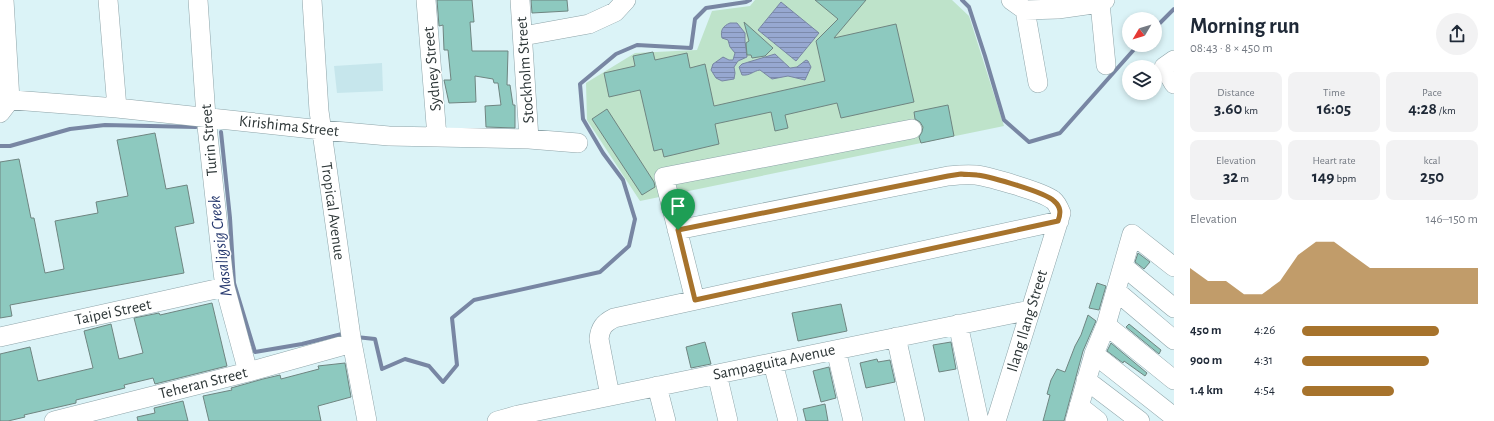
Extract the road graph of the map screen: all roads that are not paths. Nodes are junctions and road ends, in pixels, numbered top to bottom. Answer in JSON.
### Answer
{"nodes":[{"id":1,"x":4,"y":0,"type":"edge"},
{"id":2,"x":108,"y":0,"type":"edge"},
{"id":3,"x":198,"y":0,"type":"edge"},
{"id":4,"x":312,"y":0,"type":"edge"},
{"id":5,"x":426,"y":0,"type":"edge"},
{"id":6,"x":520,"y":0,"type":"edge"},
{"id":7,"x":1102,"y":2,"type":"edge"},
{"id":8,"x":618,"y":4,"type":"edge"},
{"id":9,"x":1018,"y":5,"type":"edge"},
{"id":10,"x":523,"y":36,"type":"junction"},
{"id":11,"x":1174,"y":60,"type":"edge"},
{"id":12,"x":1106,"y":65,"type":"dead end"},
{"id":13,"x":1038,"y":83,"type":"dead end"},
{"id":14,"x":1174,"y":84,"type":"edge"},
{"id":15,"x":3,"y":104,"type":"edge"},
{"id":16,"x":117,"y":108,"type":"junction"},
{"id":17,"x":206,"y":117,"type":"junction"},
{"id":18,"x":912,"y":129,"type":"dead end"},
{"id":19,"x":322,"y":130,"type":"junction"},
{"id":20,"x":437,"y":137,"type":"junction"},
{"id":21,"x":529,"y":139,"type":"junction"},
{"id":22,"x":578,"y":143,"type":"dead end"},
{"id":23,"x":1058,"y":221,"type":"junction"},
{"id":24,"x":678,"y":230,"type":"junction"},
{"id":25,"x":1123,"y":266,"type":"junction"},
{"id":26,"x":1174,"y":267,"type":"edge"},
{"id":27,"x":225,"y":287,"type":"junction"},
{"id":28,"x":1116,"y":291,"type":"junction"},
{"id":29,"x":695,"y":300,"type":"junction"},
{"id":30,"x":1174,"y":308,"type":"edge"},
{"id":31,"x":1030,"y":310,"type":"junction"},
{"id":32,"x":958,"y":324,"type":"junction"},
{"id":33,"x":1106,"y":325,"type":"junction"},
{"id":34,"x":0,"y":337,"type":"edge"},
{"id":35,"x":896,"y":337,"type":"junction"},
{"id":36,"x":1174,"y":340,"type":"edge"},
{"id":37,"x":352,"y":344,"type":"junction"},
{"id":38,"x":836,"y":350,"type":"junction"},
{"id":39,"x":1094,"y":354,"type":"junction"},
{"id":40,"x":773,"y":363,"type":"junction"},
{"id":41,"x":248,"y":372,"type":"junction"},
{"id":42,"x":717,"y":374,"type":"junction"},
{"id":43,"x":1086,"y":380,"type":"junction"},
{"id":44,"x":1174,"y":380,"type":"edge"},
{"id":45,"x":657,"y":386,"type":"junction"},
{"id":46,"x":610,"y":396,"type":"junction"},
{"id":47,"x":1077,"y":414,"type":"edge"},
{"id":48,"x":1174,"y":417,"type":"edge"},
{"id":49,"x":54,"y":421,"type":"edge"},
{"id":50,"x":367,"y":421,"type":"edge"},
{"id":51,"x":497,"y":421,"type":"edge"},
{"id":52,"x":666,"y":421,"type":"edge"},
{"id":53,"x":728,"y":421,"type":"edge"},
{"id":54,"x":788,"y":421,"type":"edge"},
{"id":55,"x":853,"y":421,"type":"edge"},
{"id":56,"x":915,"y":421,"type":"edge"},
{"id":57,"x":979,"y":421,"type":"edge"},
{"id":58,"x":996,"y":421,"type":"edge"},
{"id":59,"x":1098,"y":421,"type":"edge"},
{"id":60,"x":1140,"y":421,"type":"edge"}],
"edges":[{"from":1,"to":15,"type":"street"},
{"from":2,"to":16,"type":"street"},
{"from":3,"to":17,"type":"street","name":"Turin Street"},
{"from":4,"to":19,"type":"street","name":"Tropical Avenue"},
{"from":5,"to":20,"type":"street","name":"Sydney Street"},
{"from":6,"to":10,"type":"street","name":"Stockholm Street"},
{"from":7,"to":9,"type":"street"},
{"from":7,"to":12,"type":"street"},
{"from":8,"to":10,"type":"street"},
{"from":9,"to":13,"type":"street"},
{"from":10,"to":21,"type":"street","name":"Stockholm Street"},
{"from":11,"to":14,"type":"street"},
{"from":15,"to":16,"type":"street","name":"Kirishima Street"},
{"from":16,"to":17,"type":"street","name":"Kirishima Street"},
{"from":17,"to":19,"type":"street","name":"Kirishima Street"},
{"from":17,"to":27,"type":"street","name":"Turin Street"},
{"from":18,"to":24,"type":"street"},
{"from":19,"to":20,"type":"street","name":"Kirishima Street"},
{"from":19,"to":37,"type":"street","name":"Tropical Avenue"},
{"from":20,"to":21,"type":"street","name":"Kirishima Street"},
{"from":21,"to":22,"type":"street","name":"Kirishima Street"},
{"from":23,"to":24,"type":"street"},
{"from":23,"to":29,"type":"street"},
{"from":23,"to":31,"type":"street","name":"Ilang Ilang Street"},
{"from":24,"to":29,"type":"street"},
{"from":25,"to":26,"type":"street"},
{"from":25,"to":28,"type":"street"},
{"from":25,"to":30,"type":"street"},
{"from":27,"to":34,"type":"street","name":"Taipei Street"},
{"from":27,"to":41,"type":"street","name":"Turin Street"},
{"from":28,"to":33,"type":"street"},
{"from":28,"to":36,"type":"street"},
{"from":29,"to":46,"type":"street"},
{"from":31,"to":32,"type":"street","name":"Sampaguita Avenue"},
{"from":31,"to":58,"type":"street","name":"Ilang Ilang Street"},
{"from":32,"to":35,"type":"street","name":"Sampaguita Avenue"},
{"from":32,"to":57,"type":"street"},
{"from":33,"to":39,"type":"street"},
{"from":33,"to":44,"type":"street"},
{"from":35,"to":38,"type":"street","name":"Sampaguita Avenue"},
{"from":35,"to":56,"type":"street"},
{"from":37,"to":41,"type":"street","name":"Teheran Street"},
{"from":37,"to":50,"type":"street","name":"Tropical Avenue"},
{"from":38,"to":40,"type":"street","name":"Sampaguita Avenue"},
{"from":38,"to":55,"type":"street"},
{"from":39,"to":43,"type":"street"},
{"from":39,"to":48,"type":"street"},
{"from":40,"to":42,"type":"street","name":"Sampaguita Avenue"},
{"from":40,"to":54,"type":"street"},
{"from":41,"to":49,"type":"street","name":"Teheran Street"},
{"from":42,"to":45,"type":"street","name":"Sampaguita Avenue"},
{"from":42,"to":53,"type":"street"},
{"from":43,"to":47,"type":"street"},
{"from":43,"to":60,"type":"street"},
{"from":45,"to":46,"type":"street","name":"Sampaguita Avenue"},
{"from":45,"to":52,"type":"street"},
{"from":46,"to":51,"type":"street","name":"Sampaguita Avenue"},
{"from":47,"to":59,"type":"street"}]}
